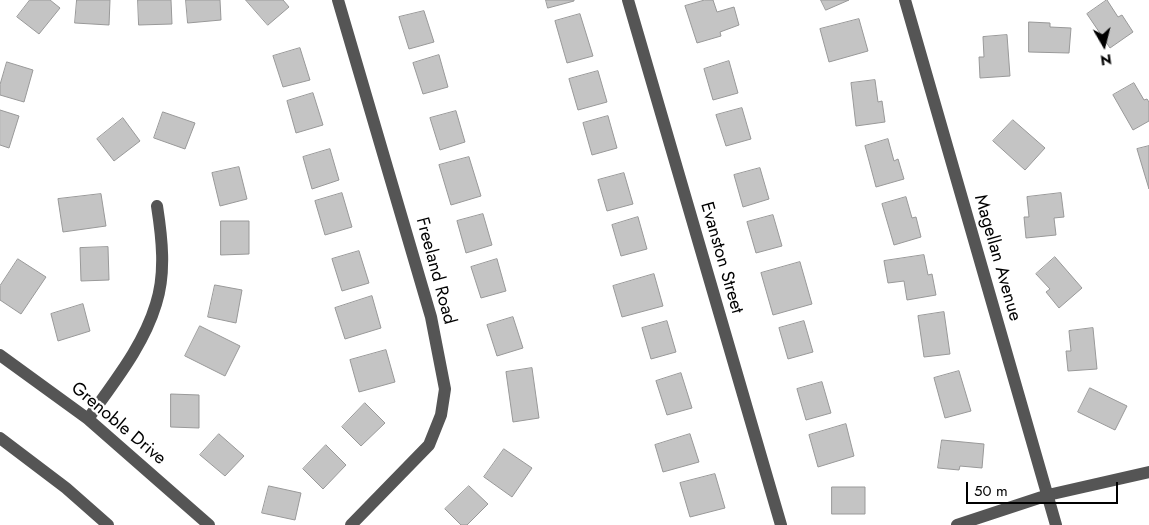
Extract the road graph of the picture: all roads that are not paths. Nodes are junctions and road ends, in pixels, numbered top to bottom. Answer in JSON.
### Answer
{"nodes":[{"id":1,"x":338,"y":0,"type":"edge"},
{"id":2,"x":628,"y":0,"type":"edge"},
{"id":3,"x":907,"y":0,"type":"edge"},
{"id":4,"x":157,"y":206,"type":"dead end"},
{"id":5,"x":0,"y":355,"type":"edge"},
{"id":6,"x":88,"y":420,"type":"junction"},
{"id":7,"x":0,"y":438,"type":"edge"},
{"id":8,"x":1149,"y":472,"type":"edge"},
{"id":9,"x":1048,"y":495,"type":"junction"},
{"id":10,"x":108,"y":525,"type":"edge"},
{"id":11,"x":209,"y":525,"type":"edge"},
{"id":12,"x":351,"y":525,"type":"edge"},
{"id":13,"x":781,"y":525,"type":"edge"},
{"id":14,"x":957,"y":525,"type":"edge"},
{"id":15,"x":1056,"y":525,"type":"edge"}],
"edges":[{"from":1,"to":12,"type":"street","name":"Freeland Road"},
{"from":2,"to":13,"type":"street","name":"Evanston Street"},
{"from":3,"to":9,"type":"street","name":"Magellan Avenue"},
{"from":4,"to":6,"type":"street"},
{"from":5,"to":6,"type":"street","name":"Grenoble Drive"},
{"from":6,"to":11,"type":"street","name":"Grenoble Drive"},
{"from":7,"to":10,"type":"street"},
{"from":8,"to":9,"type":"street"},
{"from":9,"to":14,"type":"street"},
{"from":9,"to":15,"type":"street","name":"Magellan Avenue"}]}
